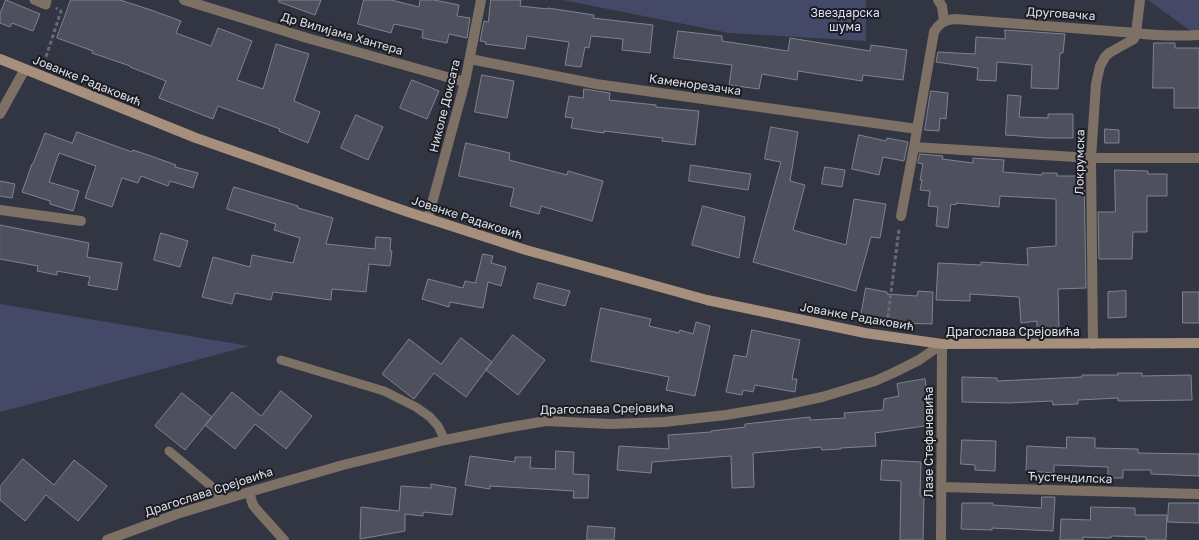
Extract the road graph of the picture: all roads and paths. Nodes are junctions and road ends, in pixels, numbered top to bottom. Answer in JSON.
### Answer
{"nodes":[{"id":1,"x":34,"y":0,"type":"edge"},
{"id":2,"x":184,"y":0,"type":"edge"},
{"id":3,"x":481,"y":0,"type":"edge"},
{"id":4,"x":1140,"y":0,"type":"edge"},
{"id":5,"x":47,"y":2,"type":"edge"},
{"id":6,"x":942,"y":2,"type":"edge"},
{"id":7,"x":944,"y":21,"type":"junction"},
{"id":8,"x":1136,"y":33,"type":"junction"},
{"id":9,"x":1199,"y":35,"type":"edge"},
{"id":10,"x":0,"y":59,"type":"edge"},
{"id":11,"x":470,"y":59,"type":"junction"},
{"id":12,"x":25,"y":69,"type":"junction"},
{"id":13,"x":40,"y":75,"type":"junction"},
{"id":14,"x":465,"y":82,"type":"junction"},
{"id":15,"x":0,"y":114,"type":"edge"},
{"id":16,"x":917,"y":129,"type":"junction"},
{"id":17,"x":914,"y":147,"type":"junction"},
{"id":18,"x":1090,"y":158,"type":"junction"},
{"id":19,"x":1199,"y":158,"type":"edge"},
{"id":20,"x":0,"y":210,"type":"edge"},
{"id":21,"x":901,"y":216,"type":"joint"},
{"id":22,"x":428,"y":218,"type":"junction"},
{"id":23,"x":80,"y":221,"type":"dead end"},
{"id":24,"x":886,"y":337,"type":"junction"},
{"id":25,"x":1199,"y":343,"type":"edge"},
{"id":26,"x":942,"y":344,"type":"junction"},
{"id":27,"x":1093,"y":344,"type":"junction"},
{"id":28,"x":281,"y":360,"type":"dead end"},
{"id":29,"x":445,"y":440,"type":"junction"},
{"id":30,"x":169,"y":451,"type":"dead end"},
{"id":31,"x":941,"y":487,"type":"junction"},
{"id":32,"x":249,"y":492,"type":"junction"},
{"id":33,"x":1199,"y":494,"type":"edge"},
{"id":34,"x":219,"y":501,"type":"junction"},
{"id":35,"x":107,"y":540,"type":"edge"},
{"id":36,"x":284,"y":540,"type":"edge"},
{"id":37,"x":941,"y":540,"type":"edge"}],
"edges":[{"from":1,"to":5,"type":"lane"},
{"from":2,"to":14,"type":"street","name":"Др Вилијама Хантера"},
{"from":3,"to":11,"type":"street","name":"Николе Доксата"},
{"from":4,"to":8,"type":"street"},
{"from":5,"to":13,"type":"path"},
{"from":6,"to":7,"type":"street"},
{"from":7,"to":8,"type":"street","name":"Друговачка"},
{"from":7,"to":16,"type":"street"},
{"from":8,"to":9,"type":"street","name":"Друговачка"},
{"from":8,"to":18,"type":"street","name":"Локрумска"},
{"from":10,"to":12,"type":"main road","name":"Јованке Радаковић"},
{"from":11,"to":14,"type":"street","name":"Николе Доксата"},
{"from":11,"to":16,"type":"street","name":"Каменорезачка"},
{"from":12,"to":13,"type":"main road","name":"Јованке Радаковић"},
{"from":12,"to":15,"type":"street"},
{"from":13,"to":22,"type":"main road","name":"Јованке Радаковић"},
{"from":14,"to":22,"type":"street","name":"Николе Доксата"},
{"from":16,"to":17,"type":"street"},
{"from":17,"to":18,"type":"street"},
{"from":17,"to":21,"type":"street"},
{"from":18,"to":19,"type":"street"},
{"from":18,"to":27,"type":"street","name":"Локрумска"},
{"from":20,"to":23,"type":"street"},
{"from":21,"to":24,"type":"path"},
{"from":22,"to":24,"type":"main road","name":"Јованке Радаковић"},
{"from":24,"to":26,"type":"main road","name":"Јованке Радаковић"},
{"from":25,"to":27,"type":"main road","name":"Драгослава Срејовића"},
{"from":26,"to":27,"type":"main road","name":"Драгослава Срејовића"},
{"from":26,"to":29,"type":"street","name":"Драгослава Срејовића"},
{"from":26,"to":31,"type":"street","name":"Лазе Стефановића"},
{"from":28,"to":29,"type":"lane"},
{"from":29,"to":32,"type":"street","name":"Драгослава Срејовића"},
{"from":30,"to":34,"type":"lane"},
{"from":31,"to":33,"type":"street","name":"Ћустендилска"},
{"from":31,"to":37,"type":"street","name":"Лазе Стефановића"},
{"from":32,"to":34,"type":"street","name":"Драгослава Срејовића"},
{"from":32,"to":36,"type":"street"},
{"from":34,"to":35,"type":"street","name":"Драгослава Срејовића"}]}
